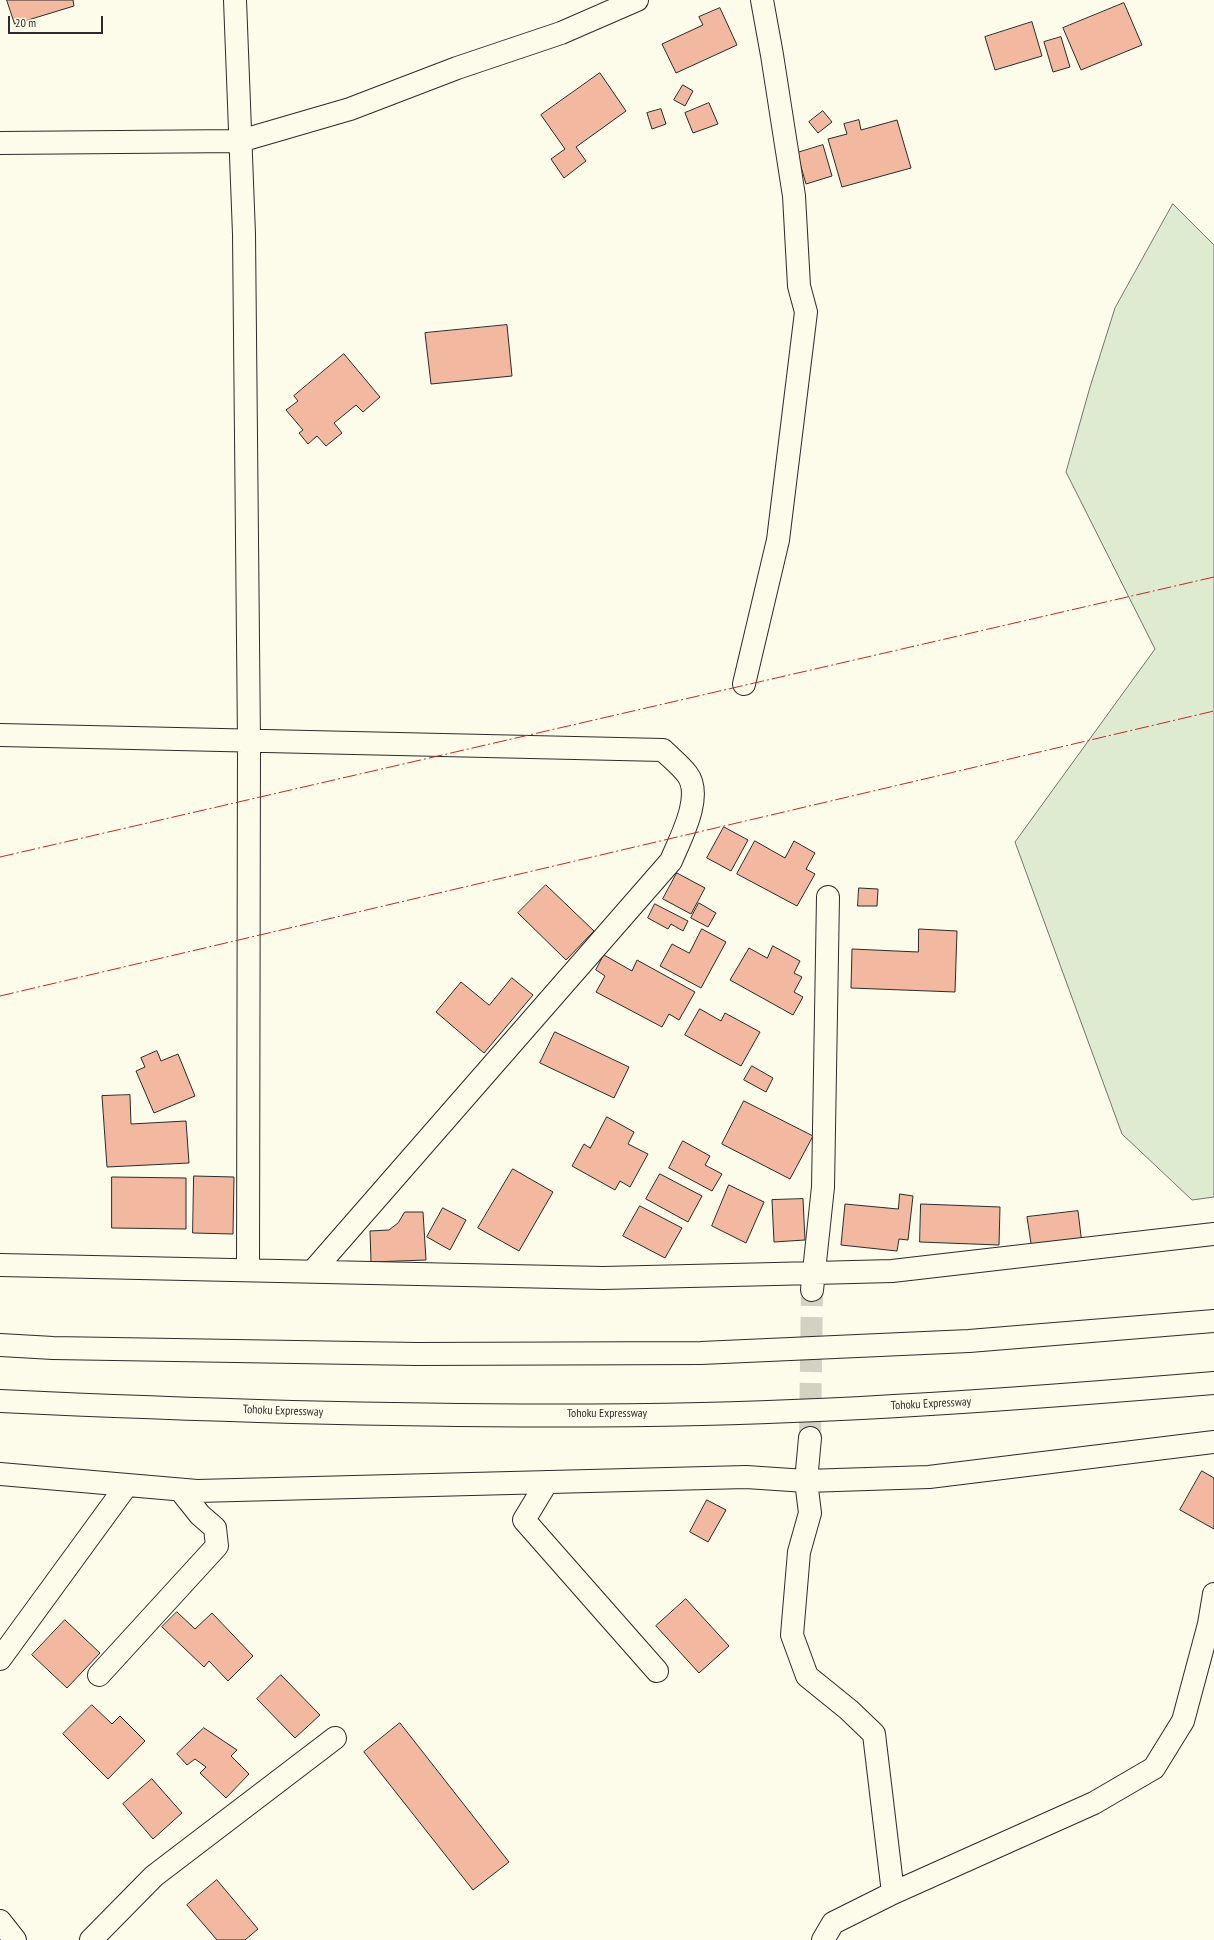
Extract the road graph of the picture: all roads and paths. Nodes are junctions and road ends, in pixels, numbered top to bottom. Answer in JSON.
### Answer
{"nodes":[{"id":1,"x":235,"y":0,"type":"edge"},
{"id":2,"x":637,"y":0,"type":"edge"},
{"id":3,"x":762,"y":0,"type":"edge"},
{"id":4,"x":240,"y":141,"type":"junction"},
{"id":5,"x":0,"y":143,"type":"edge"},
{"id":6,"x":744,"y":684,"type":"dead end"},
{"id":7,"x":0,"y":735,"type":"edge"},
{"id":8,"x":249,"y":742,"type":"junction"},
{"id":9,"x":828,"y":897,"type":"dead end"},
{"id":10,"x":1214,"y":1234,"type":"edge"},
{"id":11,"x":0,"y":1265,"type":"edge"},
{"id":12,"x":248,"y":1269,"type":"junction"},
{"id":13,"x":313,"y":1271,"type":"junction"},
{"id":14,"x":812,"y":1281,"type":"junction"},
{"id":15,"x":1214,"y":1321,"type":"edge"},
{"id":16,"x":0,"y":1345,"type":"edge"},
{"id":17,"x":1214,"y":1383,"type":"edge"},
{"id":18,"x":0,"y":1401,"type":"edge"},
{"id":19,"x":810,"y":1438,"type":"tunnel mouth"},
{"id":20,"x":1214,"y":1442,"type":"edge"},
{"id":21,"x":0,"y":1474,"type":"edge"},
{"id":22,"x":806,"y":1481,"type":"junction"},
{"id":23,"x":547,"y":1482,"type":"junction"},
{"id":24,"x":127,"y":1485,"type":"junction"},
{"id":25,"x":180,"y":1490,"type":"junction"},
{"id":26,"x":1214,"y":1594,"type":"edge"},
{"id":27,"x":0,"y":1659,"type":"edge"},
{"id":28,"x":657,"y":1671,"type":"dead end"},
{"id":29,"x":100,"y":1675,"type":"dead end"},
{"id":30,"x":335,"y":1738,"type":"dead end"},
{"id":31,"x":893,"y":1893,"type":"junction"},
{"id":32,"x":0,"y":1921,"type":"edge"},
{"id":33,"x":15,"y":1940,"type":"edge"},
{"id":34,"x":91,"y":1940,"type":"edge"},
{"id":35,"x":823,"y":1940,"type":"edge"}],
"edges":[{"from":1,"to":4,"type":"main road"},
{"from":2,"to":4,"type":"main road"},
{"from":3,"to":6,"type":"main road"},
{"from":4,"to":5,"type":"main road"},
{"from":4,"to":8,"type":"main road"},
{"from":7,"to":8,"type":"main road"},
{"from":8,"to":12,"type":"main road"},
{"from":8,"to":13,"type":"main road"},
{"from":9,"to":14,"type":"main road"},
{"from":10,"to":14,"type":"main road"},
{"from":11,"to":12,"type":"main road"},
{"from":12,"to":13,"type":"main road"},
{"from":13,"to":14,"type":"main road"},
{"from":15,"to":16,"type":"main road"},
{"from":17,"to":18,"type":"main road","name":"Tohoku Expressway"},
{"from":19,"to":22,"type":"main road"},
{"from":20,"to":22,"type":"main road"},
{"from":21,"to":24,"type":"main road"},
{"from":22,"to":23,"type":"main road"},
{"from":22,"to":31,"type":"main road"},
{"from":23,"to":25,"type":"main road"},
{"from":23,"to":28,"type":"main road"},
{"from":24,"to":25,"type":"main road"},
{"from":24,"to":27,"type":"main road"},
{"from":25,"to":29,"type":"main road"},
{"from":26,"to":31,"type":"main road"},
{"from":30,"to":34,"type":"main road"},
{"from":31,"to":35,"type":"main road"},
{"from":32,"to":33,"type":"main road"}]}
